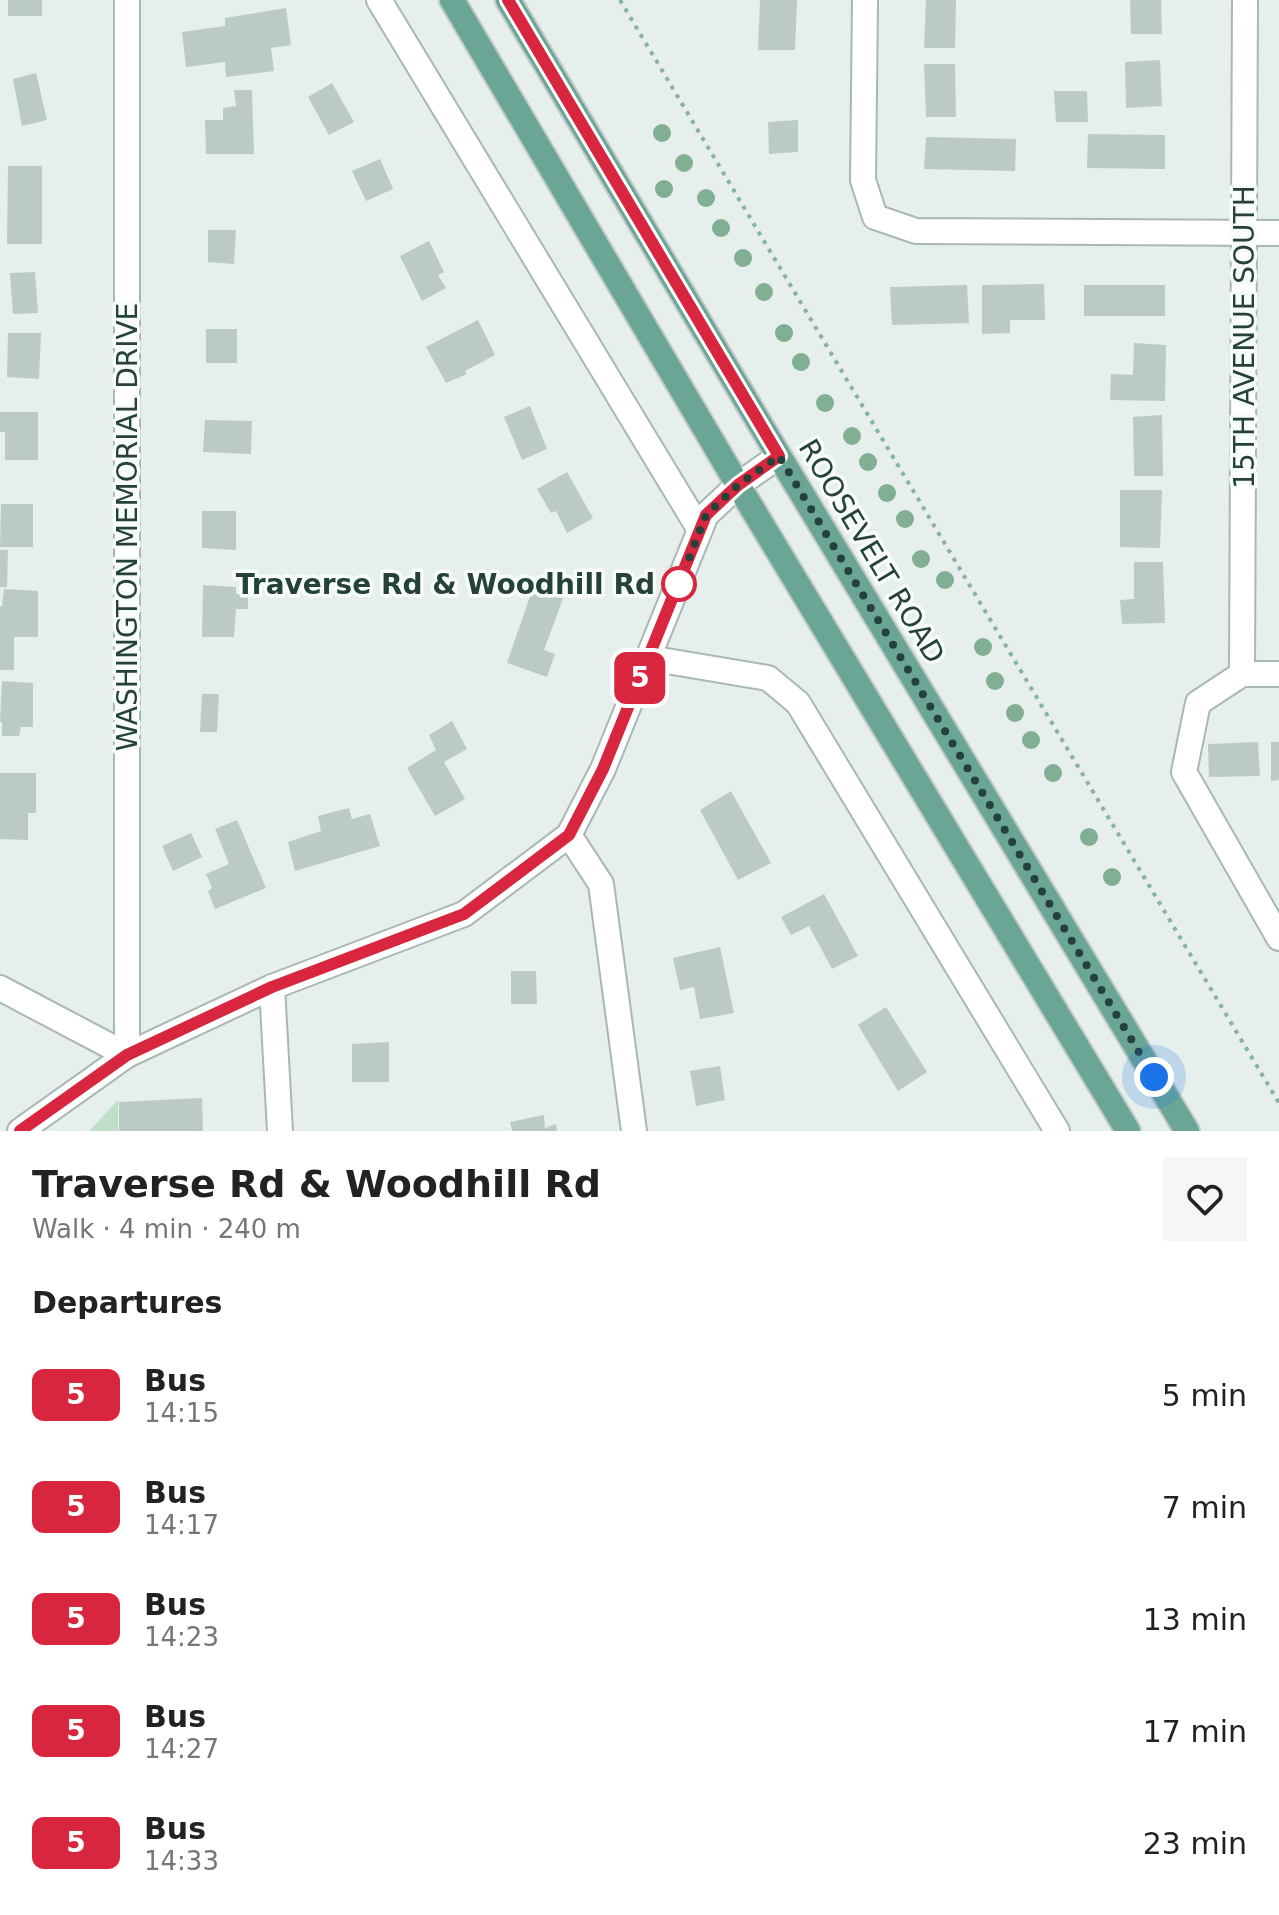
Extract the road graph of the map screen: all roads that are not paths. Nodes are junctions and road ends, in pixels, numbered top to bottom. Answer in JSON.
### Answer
{"nodes":[{"id":1,"x":127,"y":0,"type":"edge"},
{"id":2,"x":379,"y":0,"type":"edge"},
{"id":3,"x":452,"y":0,"type":"edge"},
{"id":4,"x":508,"y":0,"type":"edge"},
{"id":5,"x":865,"y":0,"type":"edge"},
{"id":6,"x":1245,"y":0,"type":"edge"},
{"id":7,"x":1244,"y":233,"type":"junction"},
{"id":8,"x":1279,"y":233,"type":"edge"},
{"id":9,"x":779,"y":456,"type":"junction"},
{"id":10,"x":738,"y":485,"type":"junction"},
{"id":11,"x":700,"y":530,"type":"junction"},
{"id":12,"x":649,"y":658,"type":"junction"},
{"id":13,"x":1242,"y":674,"type":"junction"},
{"id":14,"x":1279,"y":674,"type":"edge"},
{"id":15,"x":569,"y":835,"type":"junction"},
{"id":16,"x":1279,"y":938,"type":"edge"},
{"id":17,"x":272,"y":987,"type":"junction"},
{"id":18,"x":0,"y":988,"type":"edge"},
{"id":19,"x":127,"y":1055,"type":"junction"},
{"id":20,"x":20,"y":1131,"type":"edge"},
{"id":21,"x":280,"y":1131,"type":"edge"},
{"id":22,"x":634,"y":1131,"type":"edge"},
{"id":23,"x":1057,"y":1131,"type":"edge"},
{"id":24,"x":1128,"y":1131,"type":"edge"},
{"id":25,"x":1187,"y":1131,"type":"edge"}],
"edges":[{"from":1,"to":19,"type":"street","name":"WASHINGTON MEMORIAL DRIVE"},
{"from":2,"to":11,"type":"street"},
{"from":3,"to":10,"type":"main road"},
{"from":4,"to":9,"type":"main road","name":"ROOSEVELT ROAD"},
{"from":5,"to":7,"type":"street"},
{"from":6,"to":7,"type":"street","name":"15TH AVENUE SOUTH"},
{"from":7,"to":8,"type":"street"},
{"from":7,"to":13,"type":"street","name":"15TH AVENUE SOUTH"},
{"from":9,"to":10,"type":"street"},
{"from":9,"to":25,"type":"main road","name":"ROOSEVELT ROAD"},
{"from":10,"to":11,"type":"street"},
{"from":10,"to":24,"type":"main road"},
{"from":11,"to":12,"type":"street"},
{"from":12,"to":15,"type":"street"},
{"from":12,"to":23,"type":"street"},
{"from":13,"to":14,"type":"street"},
{"from":13,"to":16,"type":"street"},
{"from":15,"to":17,"type":"street"},
{"from":15,"to":22,"type":"street"},
{"from":17,"to":19,"type":"street"},
{"from":17,"to":21,"type":"street"},
{"from":18,"to":19,"type":"street"},
{"from":19,"to":20,"type":"street"}]}
